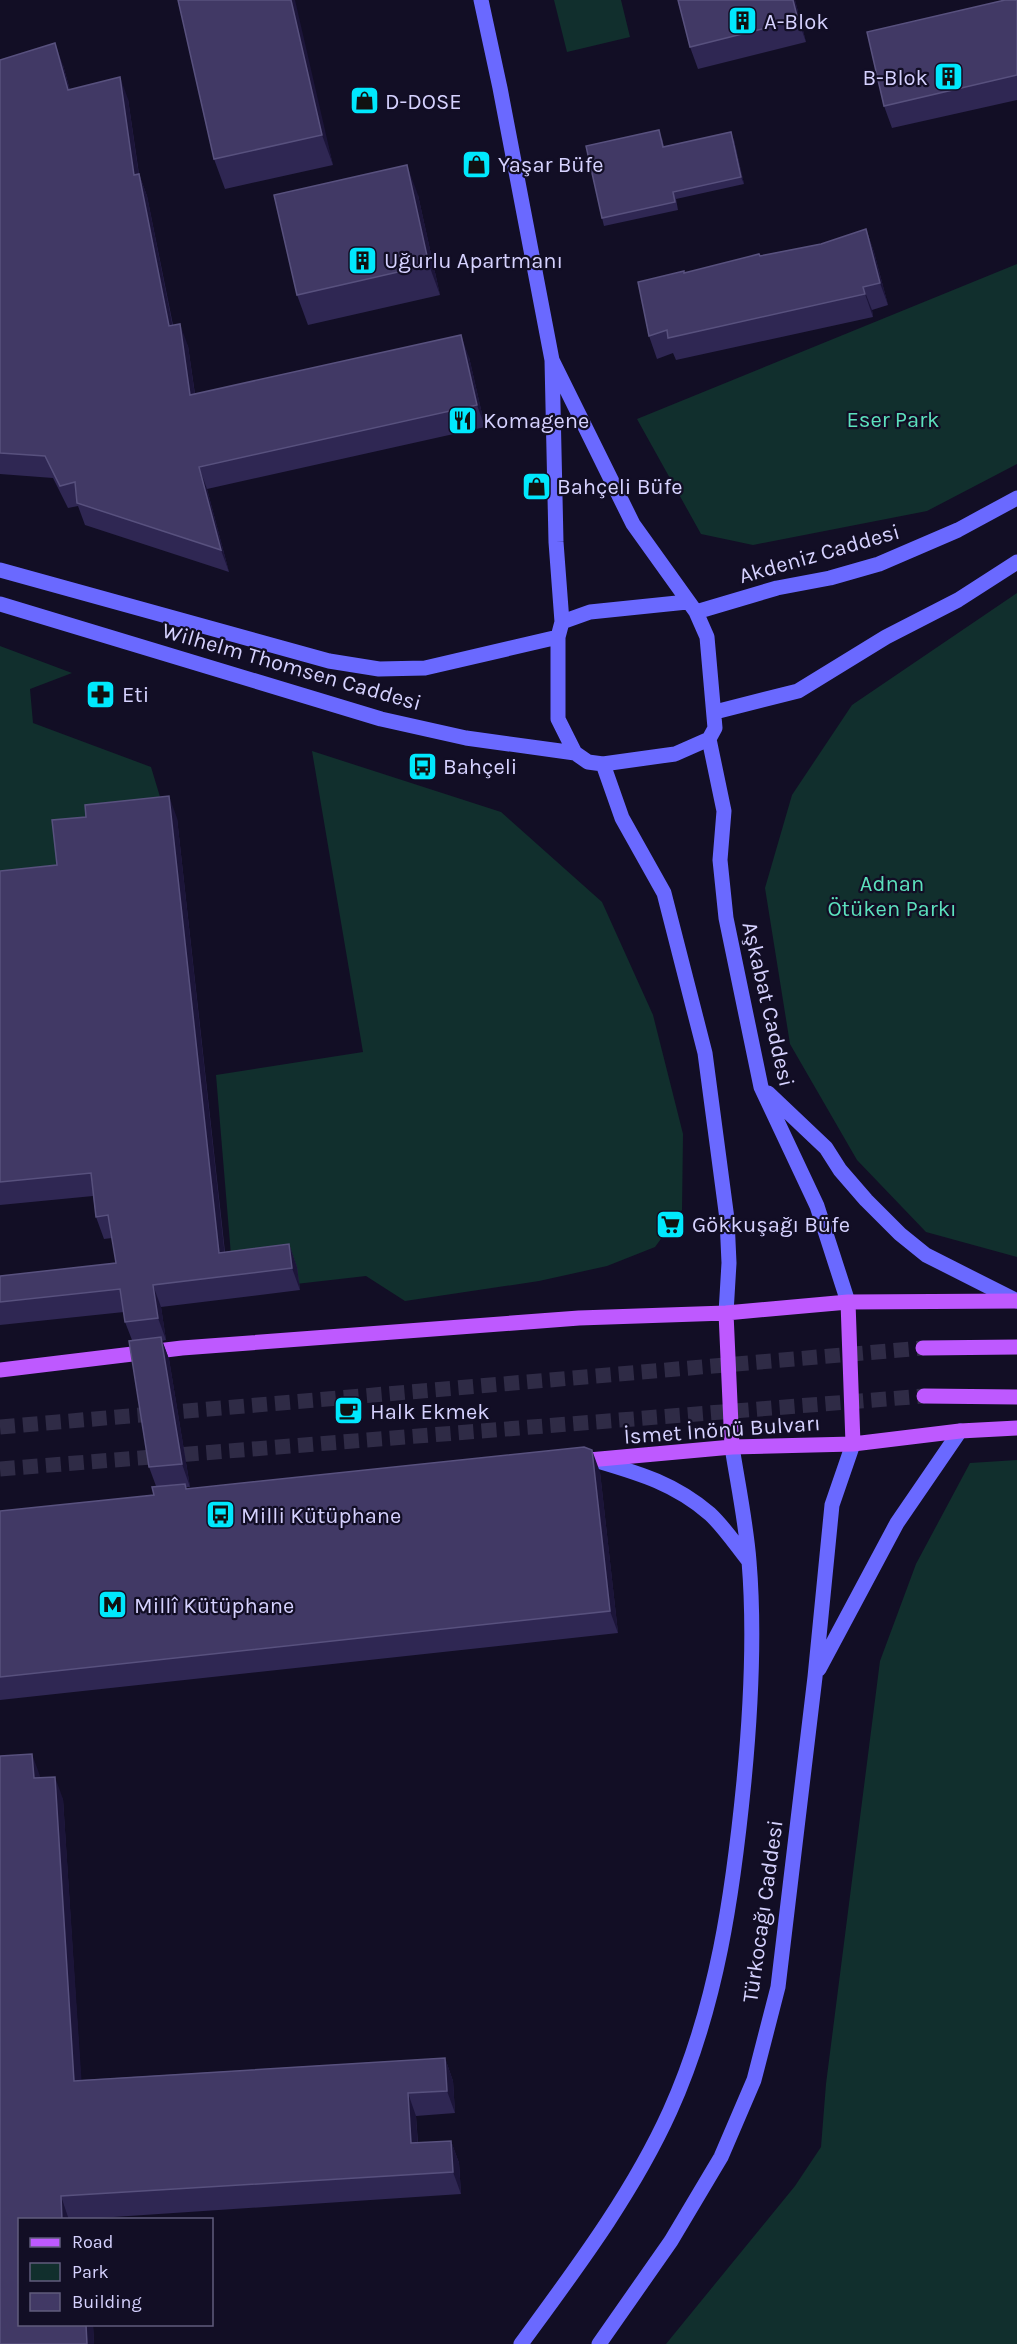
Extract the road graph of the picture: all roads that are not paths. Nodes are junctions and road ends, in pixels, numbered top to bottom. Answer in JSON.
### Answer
{"nodes":[{"id":1,"x":480,"y":0,"type":"edge"},
{"id":2,"x":552,"y":360,"type":"junction"},
{"id":3,"x":1017,"y":498,"type":"edge"},
{"id":4,"x":1017,"y":562,"type":"edge"},
{"id":5,"x":0,"y":570,"type":"edge"},
{"id":6,"x":0,"y":604,"type":"edge"},
{"id":7,"x":691,"y":607,"type":"junction"},
{"id":8,"x":562,"y":622,"type":"junction"},
{"id":9,"x":558,"y":637,"type":"junction"},
{"id":10,"x":715,"y":712,"type":"junction"},
{"id":11,"x":709,"y":739,"type":"junction"},
{"id":12,"x":575,"y":753,"type":"junction"},
{"id":13,"x":603,"y":764,"type":"junction"},
{"id":14,"x":761,"y":1087,"type":"junction"},
{"id":15,"x":1017,"y":1301,"type":"edge"},
{"id":16,"x":848,"y":1302,"type":"junction"},
{"id":17,"x":726,"y":1313,"type":"junction"},
{"id":18,"x":1017,"y":1347,"type":"edge"},
{"id":19,"x":923,"y":1348,"type":"tunnel mouth"},
{"id":20,"x":0,"y":1370,"type":"edge"},
{"id":21,"x":924,"y":1396,"type":"tunnel mouth"},
{"id":22,"x":1017,"y":1397,"type":"edge"},
{"id":23,"x":1017,"y":1428,"type":"edge"},
{"id":24,"x":960,"y":1431,"type":"junction"},
{"id":25,"x":853,"y":1444,"type":"junction"},
{"id":26,"x":732,"y":1447,"type":"junction"},
{"id":27,"x":594,"y":1460,"type":"junction"},
{"id":28,"x":564,"y":1462,"type":"edge"},
{"id":29,"x":749,"y":1561,"type":"junction"},
{"id":30,"x":815,"y":1677,"type":"junction"},
{"id":31,"x":521,"y":2344,"type":"edge"},
{"id":32,"x":599,"y":2344,"type":"edge"}],
"edges":[{"from":1,"to":2,"type":"main road"},
{"from":2,"to":7,"type":"main road"},
{"from":2,"to":8,"type":"main road"},
{"from":3,"to":7,"type":"main road","name":"Akdeniz Caddesi"},
{"from":4,"to":10,"type":"main road"},
{"from":5,"to":9,"type":"main road","name":"Wilhelm Thomsen Caddesi"},
{"from":6,"to":12,"type":"main road","name":"Wilhelm Thomsen Caddesi"},
{"from":7,"to":8,"type":"main road"},
{"from":7,"to":10,"type":"main road"},
{"from":8,"to":9,"type":"main road"},
{"from":9,"to":12,"type":"main road"},
{"from":10,"to":11,"type":"main road"},
{"from":11,"to":13,"type":"main road"},
{"from":11,"to":14,"type":"main road","name":"Aşkabat Caddesi"},
{"from":12,"to":13,"type":"main road"},
{"from":13,"to":17,"type":"main road"},
{"from":14,"to":15,"type":"main road"},
{"from":14,"to":16,"type":"main road","name":"Aşkabat Caddesi"},
{"from":15,"to":16,"type":"main road"},
{"from":16,"to":17,"type":"main road"},
{"from":16,"to":25,"type":"main road"},
{"from":17,"to":20,"type":"main road"},
{"from":17,"to":26,"type":"main road"},
{"from":18,"to":19,"type":"main road"},
{"from":21,"to":22,"type":"main road"},
{"from":23,"to":24,"type":"main road","name":"İsmet İnönü Bulvarı"},
{"from":24,"to":25,"type":"main road","name":"İsmet İnönü Bulvarı"},
{"from":24,"to":30,"type":"main road"},
{"from":25,"to":26,"type":"main road","name":"İsmet İnönü Bulvarı"},
{"from":25,"to":30,"type":"main road","name":"Türkocağı Caddesi"},
{"from":26,"to":27,"type":"main road","name":"İsmet İnönü Bulvarı"},
{"from":26,"to":29,"type":"main road","name":"Türkocağı Caddesi"},
{"from":27,"to":28,"type":"main road","name":"İsmet İnönü Bulvarı"},
{"from":27,"to":29,"type":"main road"},
{"from":29,"to":31,"type":"main road","name":"Türkocağı Caddesi"},
{"from":30,"to":32,"type":"main road","name":"Türkocağı Caddesi"}]}
